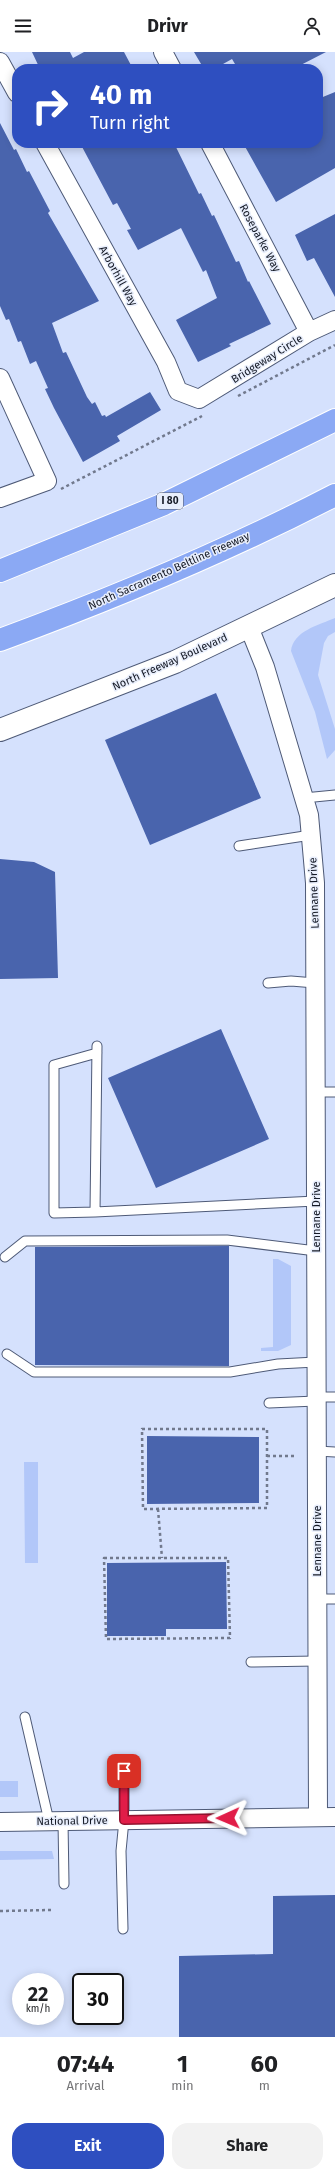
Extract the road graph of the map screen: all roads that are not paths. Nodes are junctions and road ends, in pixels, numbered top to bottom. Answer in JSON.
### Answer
{"nodes":[{"id":1,"x":163,"y":52,"type":"edge"},
{"id":2,"x":0,"y":62,"type":"edge"},
{"id":3,"x":169,"y":64,"type":"edge"},
{"id":4,"x":12,"y":84,"type":"edge"},
{"id":5,"x":48,"y":148,"type":"edge"},
{"id":6,"x":213,"y":148,"type":"edge"},
{"id":7,"x":335,"y":320,"type":"edge"},
{"id":8,"x":309,"y":332,"type":"junction"},
{"id":9,"x":0,"y":378,"type":"edge"},
{"id":10,"x":204,"y":406,"type":"joint"},
{"id":11,"x":335,"y":420,"type":"edge"},
{"id":12,"x":335,"y":495,"type":"edge"},
{"id":13,"x":0,"y":498,"type":"edge"},
{"id":14,"x":0,"y":571,"type":"edge"},
{"id":15,"x":335,"y":585,"type":"edge"},
{"id":16,"x":249,"y":627,"type":"junction"},
{"id":17,"x":0,"y":640,"type":"edge"},
{"id":18,"x":0,"y":730,"type":"edge"},
{"id":19,"x":335,"y":795,"type":"edge"},
{"id":20,"x":304,"y":798,"type":"junction"},
{"id":21,"x":311,"y":835,"type":"junction"},
{"id":22,"x":239,"y":846,"type":"dead end"},
{"id":23,"x":268,"y":983,"type":"dead end"},
{"id":24,"x":315,"y":983,"type":"junction"},
{"id":25,"x":315,"y":1092,"type":"junction"},
{"id":26,"x":335,"y":1092,"type":"edge"},
{"id":27,"x":316,"y":1201,"type":"junction"},
{"id":28,"x":95,"y":1212,"type":"junction"},
{"id":29,"x":316,"y":1251,"type":"junction"},
{"id":30,"x":5,"y":1257,"type":"dead end"},
{"id":31,"x":7,"y":1354,"type":"dead end"},
{"id":32,"x":316,"y":1362,"type":"junction"},
{"id":33,"x":335,"y":1396,"type":"edge"},
{"id":34,"x":316,"y":1399,"type":"junction"},
{"id":35,"x":269,"y":1403,"type":"dead end"},
{"id":36,"x":317,"y":1451,"type":"junction"},
{"id":37,"x":335,"y":1452,"type":"edge"},
{"id":38,"x":317,"y":1599,"type":"junction"},
{"id":39,"x":335,"y":1599,"type":"edge"},
{"id":40,"x":318,"y":1661,"type":"junction"},
{"id":41,"x":251,"y":1662,"type":"dead end"},
{"id":42,"x":26,"y":1717,"type":"dead end"},
{"id":43,"x":124,"y":1771,"type":"dead end"},
{"id":44,"x":327,"y":1817,"type":"edge"},
{"id":45,"x":124,"y":1820,"type":"junction"},
{"id":46,"x":56,"y":1821,"type":"junction"},
{"id":47,"x":0,"y":1822,"type":"edge"},
{"id":48,"x":64,"y":1884,"type":"dead end"},
{"id":49,"x":123,"y":1929,"type":"dead end"}],
"edges":[{"from":1,"to":3,"type":"street"},
{"from":2,"to":4,"type":"street"},
{"from":5,"to":10,"type":"street","name":"Arborhill Way"},
{"from":6,"to":8,"type":"street","name":"Roseparke Way"},
{"from":7,"to":8,"type":"street","name":"Bridgeway Circle"},
{"from":8,"to":10,"type":"street","name":"Bridgeway Circle"},
{"from":9,"to":13,"type":"street"},
{"from":11,"to":14,"type":"highway","number":"I 80"},
{"from":12,"to":17,"type":"highway","name":"North Sacramento Beltline Freeway"},
{"from":15,"to":16,"type":"street","name":"North Freeway Boulevard"},
{"from":16,"to":18,"type":"street","name":"North Freeway Boulevard"},
{"from":16,"to":20,"type":"street","name":"Lennane Drive"},
{"from":19,"to":20,"type":"lane"},
{"from":20,"to":21,"type":"street","name":"Lennane Drive"},
{"from":21,"to":22,"type":"lane"},
{"from":21,"to":24,"type":"street","name":"Lennane Drive"},
{"from":23,"to":24,"type":"lane"},
{"from":24,"to":25,"type":"street","name":"Lennane Drive"},
{"from":25,"to":26,"type":"lane"},
{"from":25,"to":27,"type":"street","name":"Lennane Drive"},
{"from":27,"to":28,"type":"lane"},
{"from":27,"to":29,"type":"street","name":"Lennane Drive"},
{"from":28,"to":28,"type":"lane"},
{"from":29,"to":30,"type":"lane"},
{"from":29,"to":32,"type":"street","name":"Lennane Drive"},
{"from":31,"to":32,"type":"lane"},
{"from":32,"to":34,"type":"street","name":"Lennane Drive"},
{"from":33,"to":34,"type":"lane"},
{"from":34,"to":35,"type":"lane"},
{"from":34,"to":36,"type":"street","name":"Lennane Drive"},
{"from":36,"to":37,"type":"lane"},
{"from":36,"to":38,"type":"street","name":"Lennane Drive"},
{"from":38,"to":39,"type":"lane"},
{"from":38,"to":40,"type":"street","name":"Lennane Drive"},
{"from":40,"to":41,"type":"lane"},
{"from":40,"to":44,"type":"street","name":"Lennane Drive"},
{"from":42,"to":46,"type":"lane"},
{"from":43,"to":45,"type":"lane"},
{"from":44,"to":45,"type":"street","name":"National Drive"},
{"from":45,"to":46,"type":"street","name":"National Drive"},
{"from":45,"to":49,"type":"lane"},
{"from":46,"to":47,"type":"street","name":"National Drive"},
{"from":46,"to":48,"type":"lane"}]}
